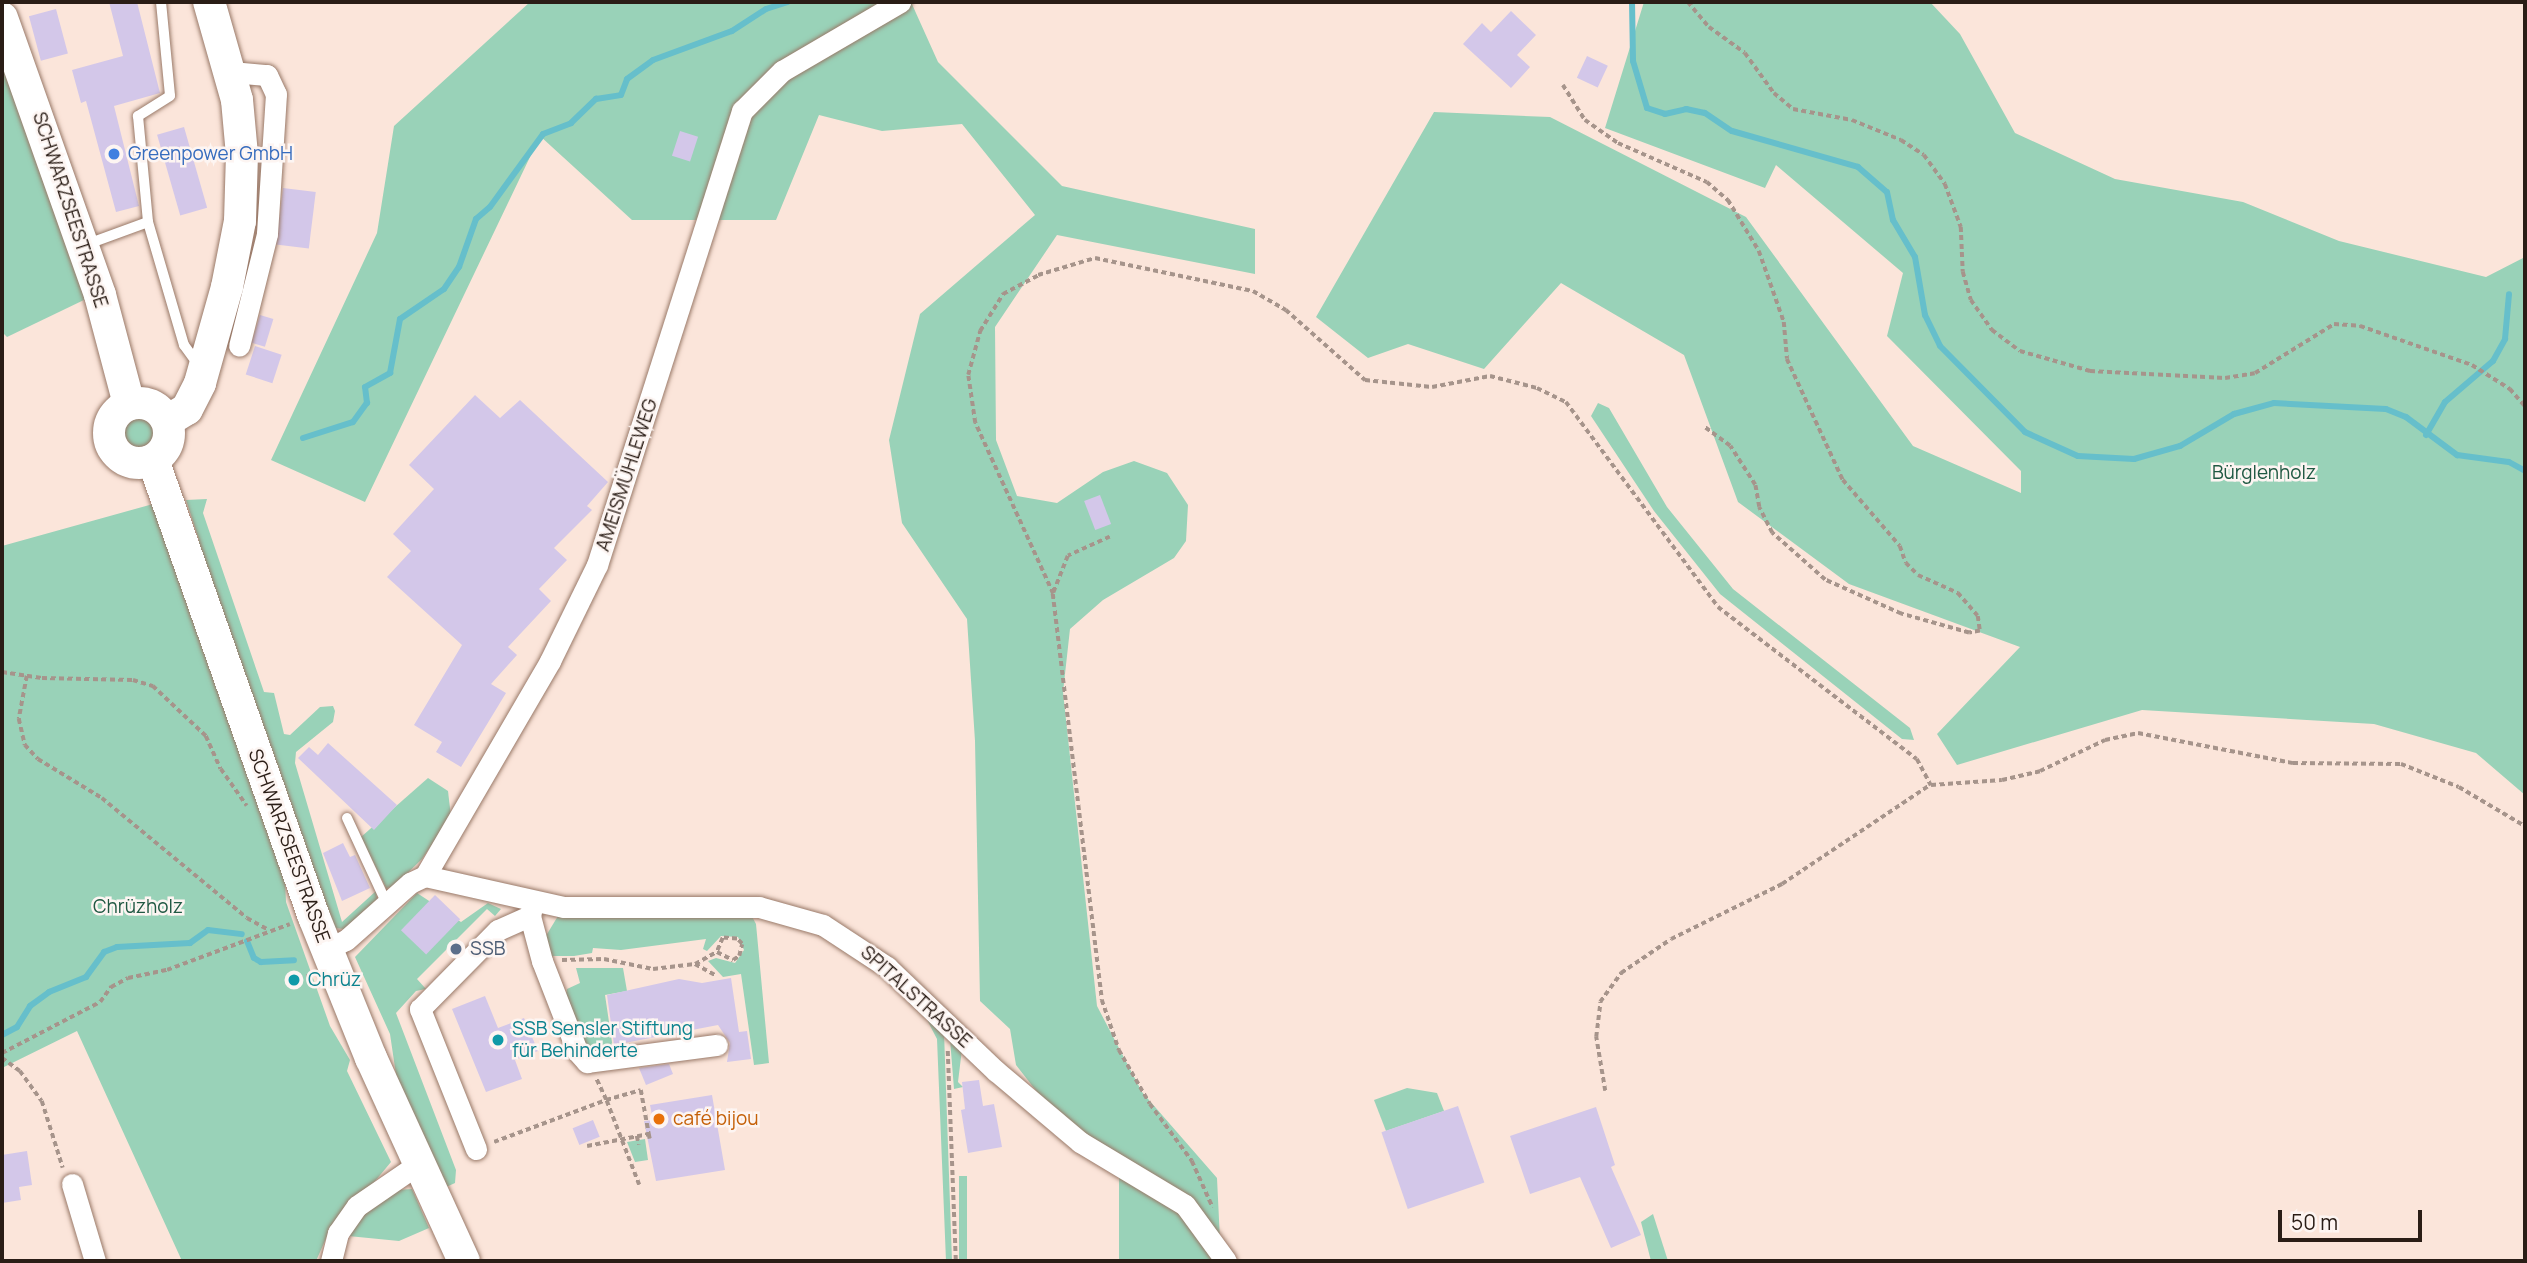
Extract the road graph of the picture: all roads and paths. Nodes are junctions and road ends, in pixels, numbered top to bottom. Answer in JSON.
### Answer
{"nodes":[{"id":1,"x":161,"y":2,"type":"edge"},
{"id":2,"x":209,"y":2,"type":"edge"},
{"id":3,"x":900,"y":2,"type":"edge"},
{"id":4,"x":1688,"y":2,"type":"edge"},
{"id":5,"x":2,"y":18,"type":"edge"},
{"id":6,"x":231,"y":72,"type":"junction"},
{"id":7,"x":1563,"y":85,"type":"dead end"},
{"id":8,"x":148,"y":222,"type":"junction"},
{"id":9,"x":83,"y":246,"type":"junction"},
{"id":10,"x":239,"y":346,"type":"dead end"},
{"id":11,"x":204,"y":372,"type":"junction"},
{"id":12,"x":129,"y":404,"type":"junction"},
{"id":13,"x":2525,"y":406,"type":"edge"},
{"id":14,"x":167,"y":421,"type":"junction"},
{"id":15,"x":1704,"y":427,"type":"dead end"},
{"id":16,"x":153,"y":460,"type":"junction"},
{"id":17,"x":1110,"y":537,"type":"dead end"},
{"id":18,"x":1053,"y":594,"type":"junction"},
{"id":19,"x":2,"y":671,"type":"edge"},
{"id":20,"x":27,"y":676,"type":"junction"},
{"id":21,"x":1931,"y":785,"type":"junction"},
{"id":22,"x":277,"y":818,"type":"junction"},
{"id":23,"x":347,"y":818,"type":"dead end"},
{"id":24,"x":2525,"y":826,"type":"edge"},
{"id":25,"x":425,"y":876,"type":"junction"},
{"id":26,"x":387,"y":904,"type":"junction"},
{"id":27,"x":532,"y":909,"type":"junction"},
{"id":28,"x":314,"y":917,"type":"junction"},
{"id":29,"x":270,"y":930,"type":"junction"},
{"id":30,"x":717,"y":953,"type":"junction"},
{"id":31,"x":542,"y":961,"type":"junction"},
{"id":32,"x":320,"y":962,"type":"junction"},
{"id":33,"x":695,"y":964,"type":"junction"},
{"id":34,"x":715,"y":975,"type":"dead end"},
{"id":35,"x":298,"y":979,"type":"dead end"},
{"id":36,"x":950,"y":1025,"type":"junction"},
{"id":37,"x":717,"y":1045,"type":"dead end"},
{"id":38,"x":2,"y":1055,"type":"edge"},
{"id":39,"x":587,"y":1062,"type":"junction"},
{"id":40,"x":1605,"y":1091,"type":"dead end"},
{"id":41,"x":606,"y":1100,"type":"junction"},
{"id":42,"x":637,"y":1136,"type":"junction"},
{"id":43,"x":621,"y":1140,"type":"junction"},
{"id":44,"x":639,"y":1145,"type":"dead end"},
{"id":45,"x":587,"y":1146,"type":"dead end"},
{"id":46,"x":476,"y":1149,"type":"joint"},
{"id":47,"x":418,"y":1164,"type":"junction"},
{"id":48,"x":72,"y":1184,"type":"joint"},
{"id":49,"x":639,"y":1185,"type":"dead end"},
{"id":50,"x":1223,"y":1255,"type":"edge"},
{"id":51,"x":95,"y":1261,"type":"edge"},
{"id":52,"x":331,"y":1261,"type":"edge"},
{"id":53,"x":464,"y":1261,"type":"edge"},
{"id":54,"x":956,"y":1261,"type":"edge"}],
"edges":[{"from":1,"to":8,"type":"lane"},
{"from":2,"to":6,"type":"main road"},
{"from":3,"to":25,"type":"street","name":"AMEISMÜHLEWEG"},
{"from":4,"to":13,"type":"path"},
{"from":5,"to":9,"type":"main road","name":"SCHWARZSEESTRASSE"},
{"from":6,"to":10,"type":"street"},
{"from":6,"to":11,"type":"main road"},
{"from":7,"to":15,"type":"path"},
{"from":8,"to":9,"type":"lane"},
{"from":8,"to":11,"type":"lane"},
{"from":9,"to":12,"type":"main road","name":"SCHWARZSEESTRASSE"},
{"from":11,"to":14,"type":"main road"},
{"from":12,"to":14,"type":"main road"},
{"from":12,"to":16,"type":"main road"},
{"from":14,"to":16,"type":"main road"},
{"from":16,"to":22,"type":"main road","name":"SCHWARZSEESTRASSE"},
{"from":17,"to":18,"type":"path"},
{"from":18,"to":21,"type":"path"},
{"from":18,"to":50,"type":"path"},
{"from":19,"to":20,"type":"path"},
{"from":20,"to":22,"type":"path"},
{"from":20,"to":29,"type":"path"},
{"from":21,"to":24,"type":"path"},
{"from":21,"to":40,"type":"path"},
{"from":22,"to":28,"type":"main road","name":"SCHWARZSEESTRASSE"},
{"from":23,"to":26,"type":"lane"},
{"from":25,"to":26,"type":"street","name":"AMEISMÜHLEWEG"},
{"from":25,"to":27,"type":"street","name":"SPITALSTRASSE"},
{"from":26,"to":32,"type":"street","name":"AMEISMÜHLEWEG"},
{"from":27,"to":31,"type":"street"},
{"from":27,"to":36,"type":"street","name":"SPITALSTRASSE"},
{"from":27,"to":46,"type":"street","name":"SPITALSTRASSE"},
{"from":28,"to":29,"type":"path"},
{"from":28,"to":32,"type":"main road","name":"SCHWARZSEESTRASSE"},
{"from":29,"to":38,"type":"path"},
{"from":30,"to":30,"type":"path"},
{"from":30,"to":33,"type":"path"},
{"from":31,"to":33,"type":"path"},
{"from":31,"to":39,"type":"street"},
{"from":32,"to":35,"type":"path"},
{"from":32,"to":47,"type":"main road","name":"SCHWARZSEESTRASSE"},
{"from":33,"to":34,"type":"path"},
{"from":36,"to":50,"type":"street","name":"SPITALSTRASSE"},
{"from":36,"to":54,"type":"path"},
{"from":37,"to":39,"type":"street"},
{"from":38,"to":48,"type":"path"},
{"from":39,"to":41,"type":"path"},
{"from":41,"to":42,"type":"path"},
{"from":41,"to":43,"type":"path"},
{"from":41,"to":46,"type":"path"},
{"from":42,"to":43,"type":"path"},
{"from":42,"to":44,"type":"path"},
{"from":43,"to":45,"type":"path"},
{"from":43,"to":49,"type":"path"},
{"from":47,"to":52,"type":"street"},
{"from":47,"to":53,"type":"main road","name":"SCHWARZSEESTRASSE"},
{"from":48,"to":51,"type":"street"}]}
